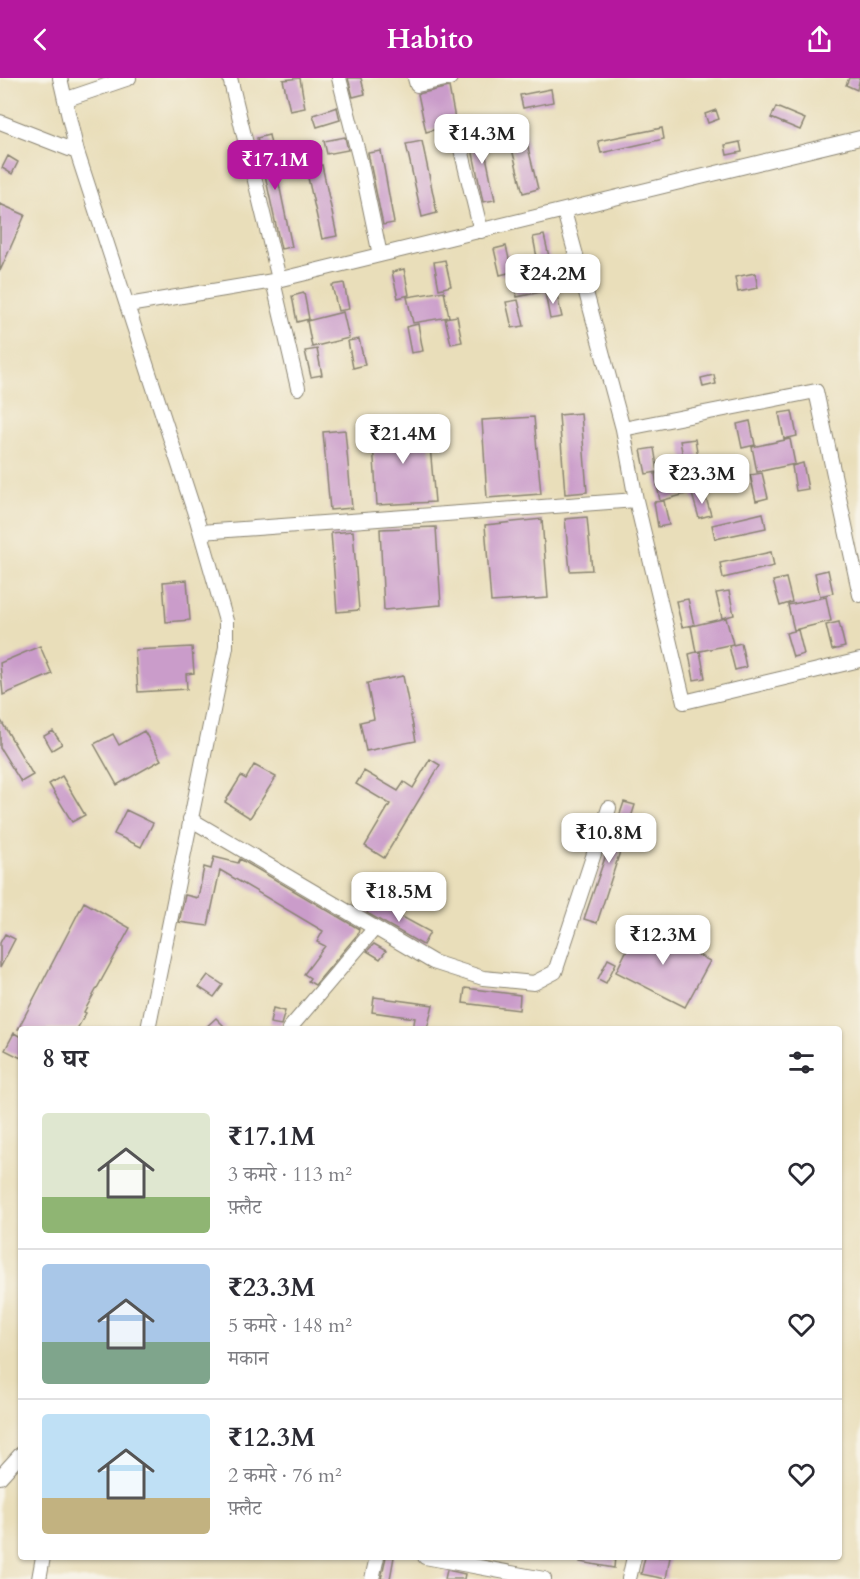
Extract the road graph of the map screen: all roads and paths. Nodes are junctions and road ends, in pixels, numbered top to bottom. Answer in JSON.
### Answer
{"nodes":[{"id":1,"x":129,"y":78,"type":"edge"},
{"id":2,"x":230,"y":78,"type":"edge"},
{"id":3,"x":339,"y":78,"type":"edge"},
{"id":4,"x":416,"y":78,"type":"edge"},
{"id":5,"x":450,"y":78,"type":"edge"},
{"id":6,"x":64,"y":80,"type":"edge"},
{"id":7,"x":66,"y":99,"type":"junction"},
{"id":8,"x":0,"y":122,"type":"edge"},
{"id":9,"x":860,"y":138,"type":"edge"},
{"id":10,"x":459,"y":141,"type":"dead end"},
{"id":11,"x":77,"y":152,"type":"junction"},
{"id":12,"x":564,"y":211,"type":"junction"},
{"id":13,"x":481,"y":231,"type":"junction"},
{"id":14,"x":380,"y":255,"type":"junction"},
{"id":15,"x":276,"y":280,"type":"junction"},
{"id":16,"x":128,"y":305,"type":"junction"},
{"id":17,"x":298,"y":388,"type":"dead end"},
{"id":18,"x":623,"y":429,"type":"junction"},
{"id":19,"x":636,"y":500,"type":"junction"},
{"id":20,"x":201,"y":532,"type":"junction"},
{"id":21,"x":860,"y":596,"type":"edge"},
{"id":22,"x":860,"y":660,"type":"edge"},
{"id":23,"x":609,"y":807,"type":"dead end"},
{"id":24,"x":190,"y":819,"type":"junction"},
{"id":25,"x":375,"y":928,"type":"junction"},
{"id":26,"x":149,"y":1026,"type":"edge"},
{"id":27,"x":292,"y":1026,"type":"edge"},
{"id":28,"x":18,"y":1457,"type":"edge"},
{"id":29,"x":0,"y":1478,"type":"edge"},
{"id":30,"x":42,"y":1560,"type":"edge"},
{"id":31,"x":376,"y":1560,"type":"edge"},
{"id":32,"x":441,"y":1560,"type":"edge"},
{"id":33,"x":633,"y":1560,"type":"edge"},
{"id":34,"x":39,"y":1579,"type":"edge"},
{"id":35,"x":372,"y":1579,"type":"edge"},
{"id":36,"x":544,"y":1579,"type":"edge"},
{"id":37,"x":629,"y":1579,"type":"edge"}],
"edges":[{"from":1,"to":7,"type":"street"},
{"from":2,"to":15,"type":"street"},
{"from":3,"to":14,"type":"street"},
{"from":4,"to":5,"type":"street"},
{"from":6,"to":7,"type":"street"},
{"from":7,"to":11,"type":"street"},
{"from":8,"to":11,"type":"street"},
{"from":9,"to":12,"type":"street"},
{"from":10,"to":13,"type":"street"},
{"from":11,"to":16,"type":"street"},
{"from":12,"to":13,"type":"street"},
{"from":12,"to":18,"type":"street"},
{"from":13,"to":14,"type":"street"},
{"from":14,"to":15,"type":"street"},
{"from":15,"to":16,"type":"street"},
{"from":15,"to":17,"type":"street"},
{"from":16,"to":20,"type":"street"},
{"from":18,"to":19,"type":"street"},
{"from":18,"to":21,"type":"street"},
{"from":19,"to":20,"type":"street"},
{"from":19,"to":22,"type":"street"},
{"from":20,"to":24,"type":"street"},
{"from":23,"to":25,"type":"street"},
{"from":24,"to":25,"type":"street"},
{"from":24,"to":26,"type":"street"},
{"from":25,"to":27,"type":"street"},
{"from":28,"to":29,"type":"street"},
{"from":30,"to":34,"type":"street"},
{"from":31,"to":35,"type":"street"},
{"from":32,"to":36,"type":"street"},
{"from":33,"to":37,"type":"street"}]}
